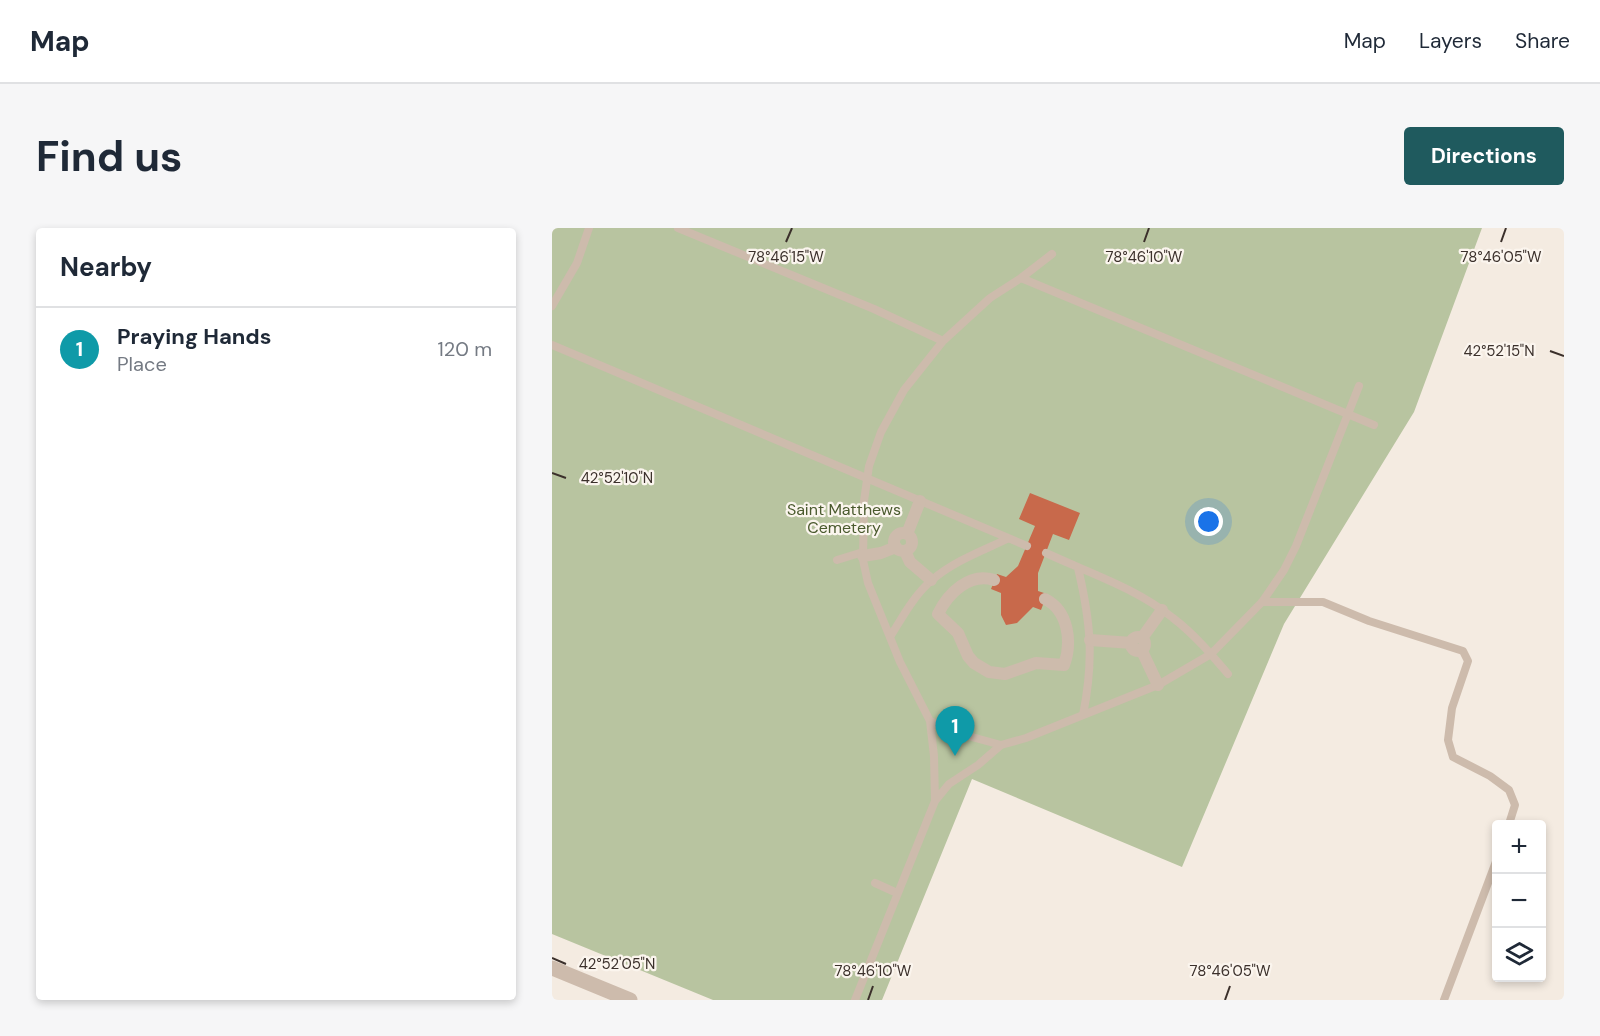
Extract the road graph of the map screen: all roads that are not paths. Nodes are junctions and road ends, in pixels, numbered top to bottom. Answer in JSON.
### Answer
{"nodes":[{"id":1,"x":590,"y":228,"type":"edge"},
{"id":2,"x":678,"y":228,"type":"edge"},
{"id":3,"x":1052,"y":254,"type":"dead end"},
{"id":4,"x":1021,"y":278,"type":"junction"},
{"id":5,"x":552,"y":306,"type":"edge"},
{"id":6,"x":943,"y":341,"type":"junction"},
{"id":7,"x":552,"y":345,"type":"edge"},
{"id":8,"x":1359,"y":386,"type":"dead end"},
{"id":9,"x":1348,"y":416,"type":"junction"},
{"id":10,"x":1374,"y":425,"type":"dead end"},
{"id":11,"x":867,"y":478,"type":"junction"},
{"id":12,"x":920,"y":501,"type":"junction"},
{"id":13,"x":1008,"y":539,"type":"junction"},
{"id":14,"x":1027,"y":546,"type":"dead end"},
{"id":15,"x":900,"y":549,"type":"junction"},
{"id":16,"x":1046,"y":553,"type":"dead end"},
{"id":17,"x":863,"y":554,"type":"junction"},
{"id":18,"x":837,"y":560,"type":"dead end"},
{"id":19,"x":1078,"y":568,"type":"junction"},
{"id":20,"x":931,"y":580,"type":"junction"},
{"id":21,"x":994,"y":580,"type":"dead end"},
{"id":22,"x":1045,"y":599,"type":"dead end"},
{"id":23,"x":1262,"y":602,"type":"junction"},
{"id":24,"x":1162,"y":610,"type":"junction"},
{"id":25,"x":890,"y":637,"type":"junction"},
{"id":26,"x":1090,"y":640,"type":"junction"},
{"id":27,"x":1138,"y":643,"type":"junction"},
{"id":28,"x":1211,"y":654,"type":"junction"},
{"id":29,"x":1228,"y":674,"type":"dead end"},
{"id":30,"x":1158,"y":685,"type":"junction"},
{"id":31,"x":1083,"y":715,"type":"junction"},
{"id":32,"x":930,"y":721,"type":"junction"},
{"id":33,"x":1001,"y":745,"type":"junction"},
{"id":34,"x":935,"y":801,"type":"junction"},
{"id":35,"x":1510,"y":820,"type":"edge"},
{"id":36,"x":1492,"y":872,"type":"edge"},
{"id":37,"x":874,"y":884,"type":"dead end"},
{"id":38,"x":897,"y":893,"type":"junction"},
{"id":39,"x":552,"y":968,"type":"edge"},
{"id":40,"x":630,"y":1000,"type":"edge"},
{"id":41,"x":855,"y":1000,"type":"edge"},
{"id":42,"x":1444,"y":1000,"type":"edge"}],
"edges":[{"from":1,"to":5,"type":"lane"},
{"from":2,"to":6,"type":"lane"},
{"from":3,"to":4,"type":"lane"},
{"from":4,"to":6,"type":"lane"},
{"from":4,"to":9,"type":"lane"},
{"from":6,"to":11,"type":"lane"},
{"from":7,"to":11,"type":"lane"},
{"from":8,"to":9,"type":"lane"},
{"from":9,"to":10,"type":"lane"},
{"from":9,"to":23,"type":"lane"},
{"from":11,"to":12,"type":"lane"},
{"from":11,"to":17,"type":"lane"},
{"from":12,"to":13,"type":"lane"},
{"from":12,"to":15,"type":"street"},
{"from":13,"to":14,"type":"lane"},
{"from":13,"to":20,"type":"lane"},
{"from":15,"to":17,"type":"street"},
{"from":15,"to":20,"type":"street"},
{"from":16,"to":19,"type":"lane"},
{"from":17,"to":18,"type":"lane"},
{"from":17,"to":25,"type":"lane"},
{"from":19,"to":24,"type":"lane"},
{"from":19,"to":26,"type":"lane"},
{"from":20,"to":25,"type":"lane"},
{"from":21,"to":22,"type":"street"},
{"from":23,"to":28,"type":"lane"},
{"from":23,"to":35,"type":"lane"},
{"from":24,"to":27,"type":"street"},
{"from":24,"to":28,"type":"lane"},
{"from":25,"to":32,"type":"lane"},
{"from":26,"to":27,"type":"street"},
{"from":26,"to":31,"type":"lane"},
{"from":27,"to":30,"type":"street"},
{"from":28,"to":29,"type":"lane"},
{"from":28,"to":30,"type":"lane"},
{"from":30,"to":31,"type":"lane"},
{"from":31,"to":33,"type":"lane"},
{"from":32,"to":33,"type":"lane"},
{"from":32,"to":34,"type":"lane"},
{"from":33,"to":34,"type":"lane"},
{"from":34,"to":38,"type":"lane"},
{"from":36,"to":42,"type":"lane"},
{"from":37,"to":38,"type":"lane"},
{"from":38,"to":41,"type":"lane"},
{"from":39,"to":40,"type":"street"}]}
